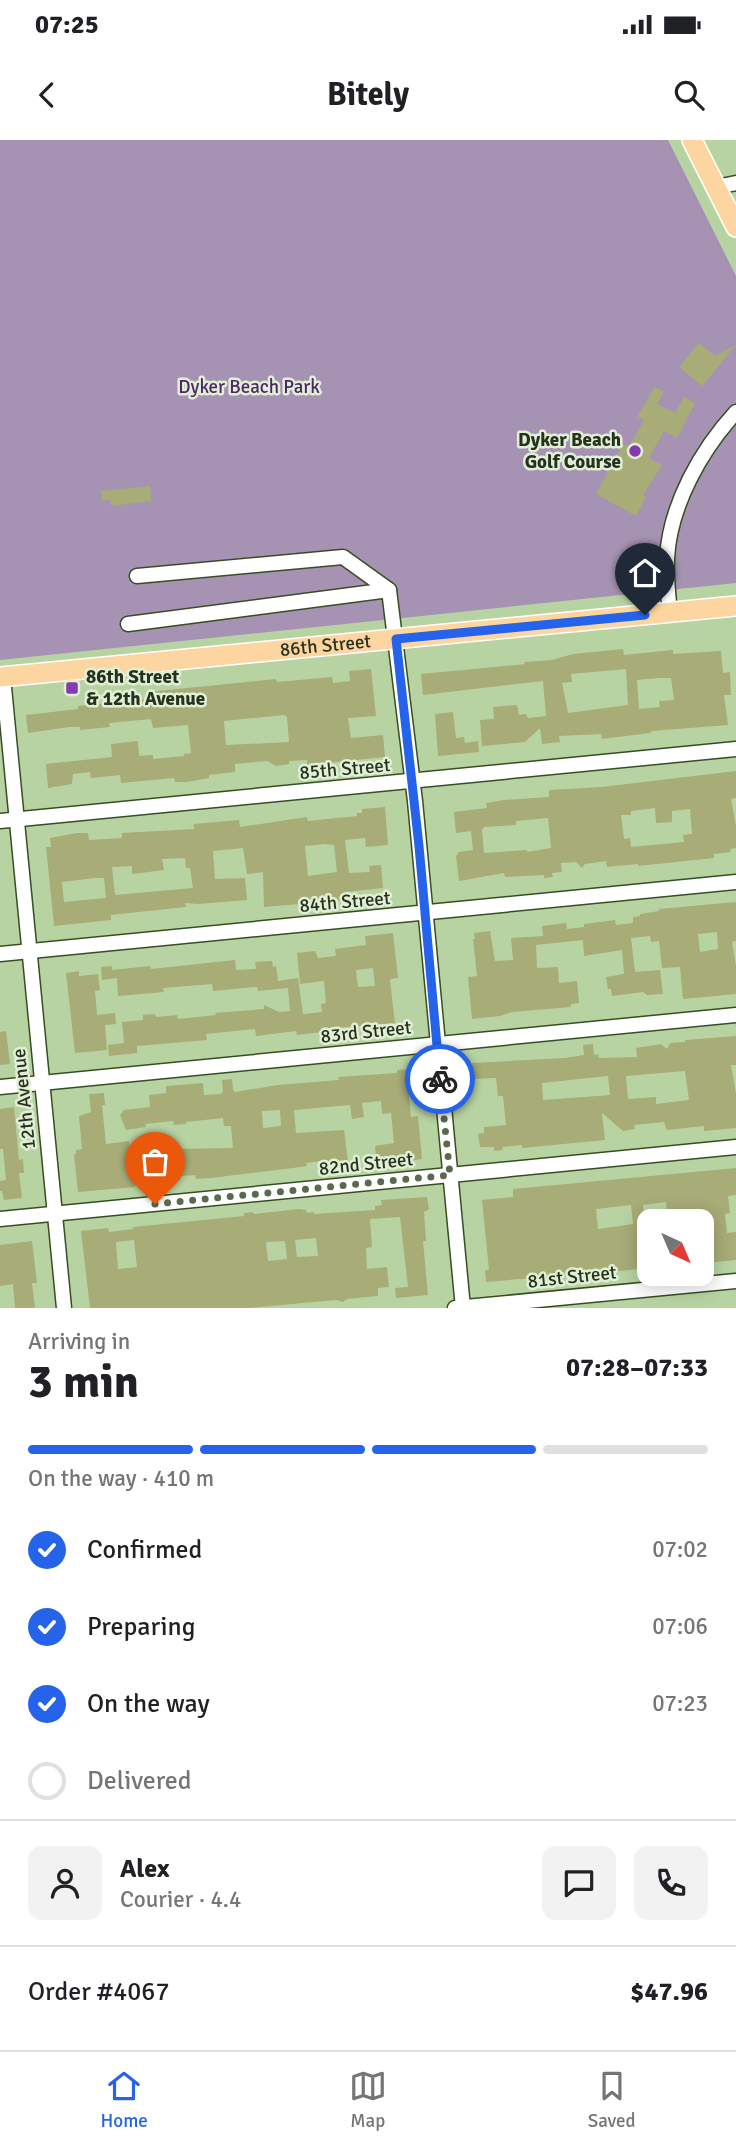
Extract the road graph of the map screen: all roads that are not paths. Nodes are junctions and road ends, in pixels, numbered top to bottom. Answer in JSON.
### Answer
{"nodes":[{"id":1,"x":692,"y":140,"type":"edge"},
{"id":2,"x":736,"y":183,"type":"edge"},
{"id":3,"x":716,"y":187,"type":"junction"},
{"id":4,"x":736,"y":227,"type":"edge"},
{"id":5,"x":736,"y":412,"type":"edge"},
{"id":6,"x":137,"y":576,"type":"dead end"},
{"id":7,"x":389,"y":590,"type":"junction"},
{"id":8,"x":736,"y":606,"type":"edge"},
{"id":9,"x":670,"y":612,"type":"junction"},
{"id":10,"x":128,"y":624,"type":"dead end"},
{"id":11,"x":396,"y":639,"type":"junction"},
{"id":12,"x":1,"y":677,"type":"edge"},
{"id":13,"x":736,"y":749,"type":"edge"},
{"id":14,"x":413,"y":781,"type":"junction"},
{"id":15,"x":15,"y":820,"type":"junction"},
{"id":16,"x":0,"y":821,"type":"edge"},
{"id":17,"x":736,"y":882,"type":"edge"},
{"id":18,"x":426,"y":913,"type":"junction"},
{"id":19,"x":29,"y":951,"type":"junction"},
{"id":20,"x":0,"y":954,"type":"edge"},
{"id":21,"x":736,"y":1014,"type":"edge"},
{"id":22,"x":437,"y":1044,"type":"junction"},
{"id":23,"x":42,"y":1083,"type":"junction"},
{"id":24,"x":0,"y":1087,"type":"edge"},
{"id":25,"x":736,"y":1147,"type":"edge"},
{"id":26,"x":450,"y":1175,"type":"junction"},
{"id":27,"x":55,"y":1214,"type":"junction"},
{"id":28,"x":0,"y":1219,"type":"edge"},
{"id":29,"x":736,"y":1281,"type":"edge"},
{"id":30,"x":64,"y":1308,"type":"edge"},
{"id":31,"x":460,"y":1308,"type":"edge"}],
"edges":[{"from":1,"to":3,"type":"main road"},
{"from":2,"to":3,"type":"street"},
{"from":3,"to":4,"type":"main road"},
{"from":5,"to":9,"type":"street"},
{"from":6,"to":7,"type":"street"},
{"from":7,"to":10,"type":"street"},
{"from":7,"to":11,"type":"street"},
{"from":8,"to":9,"type":"main road","name":"86th Street"},
{"from":9,"to":11,"type":"main road","name":"86th Street"},
{"from":11,"to":12,"type":"main road","name":"86th Street"},
{"from":11,"to":14,"type":"street"},
{"from":12,"to":15,"type":"street","name":"12th Avenue"},
{"from":13,"to":14,"type":"street","name":"85th Street"},
{"from":14,"to":15,"type":"street","name":"85th Street"},
{"from":14,"to":18,"type":"street"},
{"from":15,"to":16,"type":"street","name":"85th Street"},
{"from":15,"to":19,"type":"street","name":"12th Avenue"},
{"from":17,"to":18,"type":"street","name":"84th Street"},
{"from":18,"to":19,"type":"street","name":"84th Street"},
{"from":18,"to":22,"type":"street"},
{"from":19,"to":20,"type":"street","name":"84th Street"},
{"from":19,"to":23,"type":"street","name":"12th Avenue"},
{"from":21,"to":22,"type":"street","name":"83rd Street"},
{"from":22,"to":23,"type":"street","name":"83rd Street"},
{"from":22,"to":26,"type":"street"},
{"from":23,"to":24,"type":"street","name":"83rd Street"},
{"from":23,"to":27,"type":"street","name":"12th Avenue"},
{"from":25,"to":26,"type":"street","name":"82nd Street"},
{"from":26,"to":27,"type":"street","name":"82nd Street"},
{"from":26,"to":31,"type":"street"},
{"from":27,"to":28,"type":"street","name":"82nd Street"},
{"from":27,"to":30,"type":"street","name":"12th Avenue"},
{"from":29,"to":31,"type":"street","name":"81st Street"}]}
